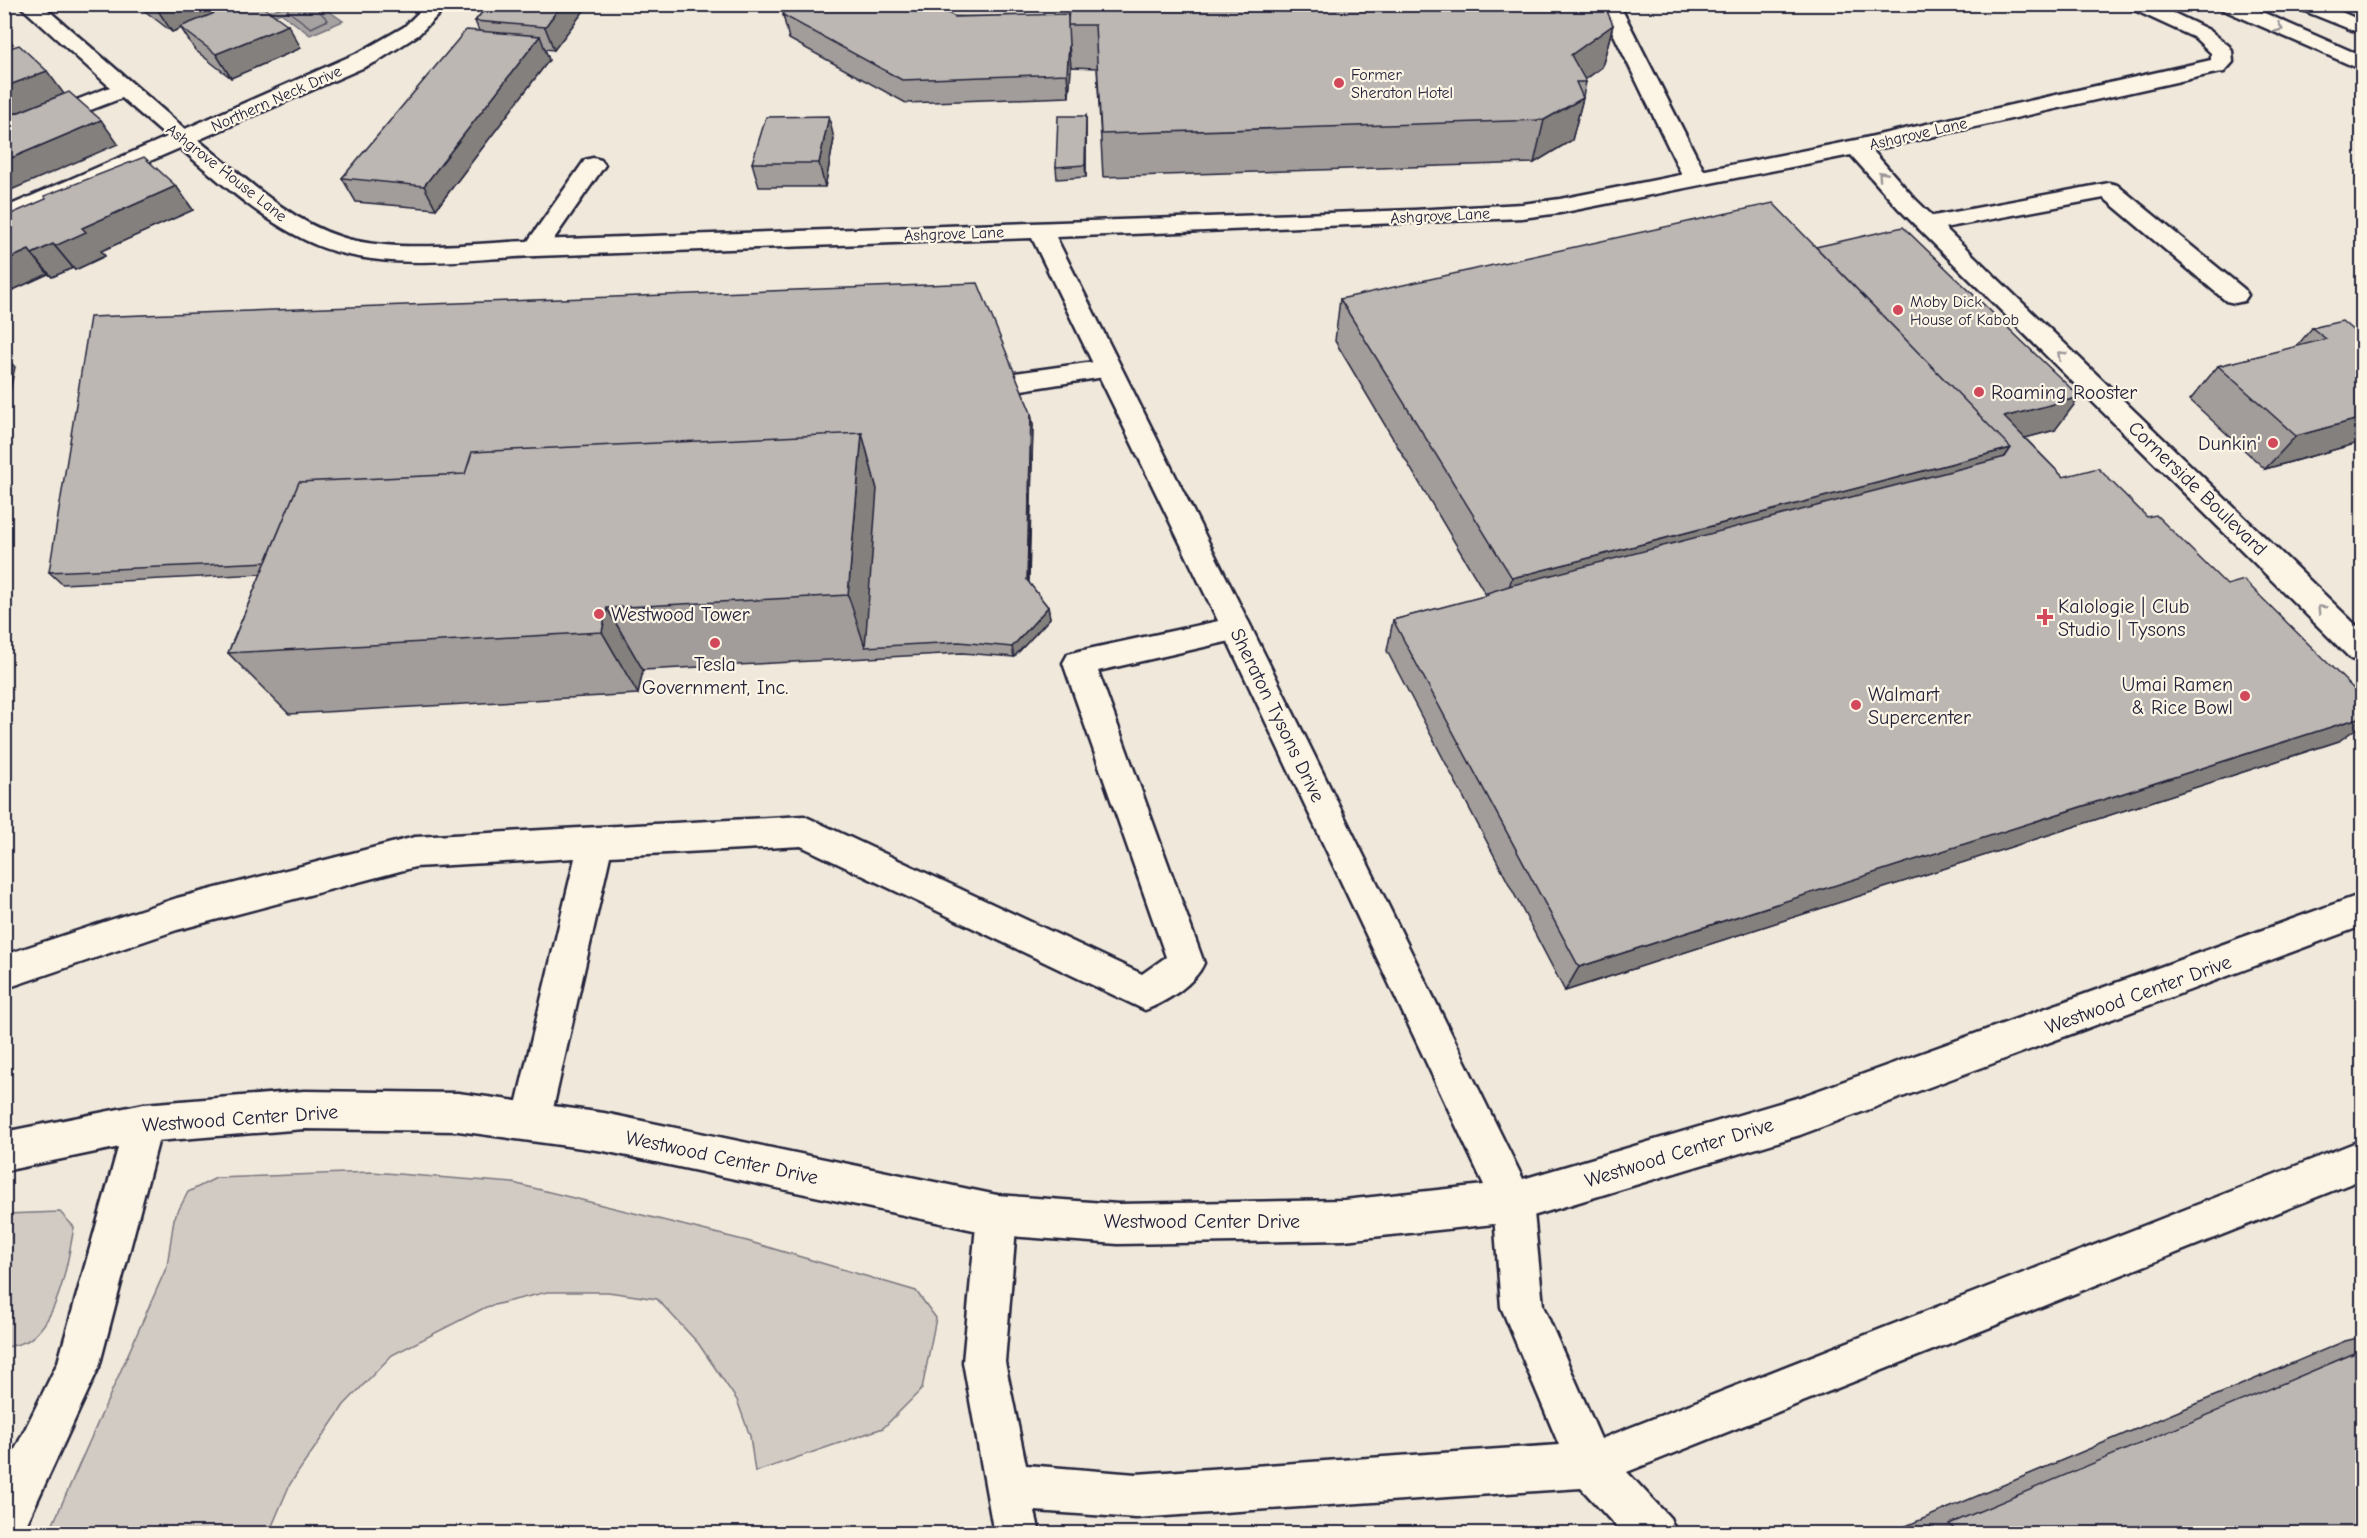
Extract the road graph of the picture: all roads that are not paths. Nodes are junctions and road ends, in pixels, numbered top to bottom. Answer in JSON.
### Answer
{"nodes":[{"id":1,"x":28,"y":4,"type":"edge"},
{"id":2,"x":439,"y":4,"type":"edge"},
{"id":3,"x":1609,"y":4,"type":"edge"},
{"id":4,"x":2137,"y":4,"type":"edge"},
{"id":5,"x":2226,"y":4,"type":"edge"},
{"id":6,"x":2304,"y":4,"type":"edge"},
{"id":7,"x":2362,"y":28,"type":"edge"},
{"id":8,"x":2362,"y":64,"type":"edge"},
{"id":9,"x":124,"y":88,"type":"junction"},
{"id":10,"x":4,"y":136,"type":"edge"},
{"id":11,"x":183,"y":140,"type":"junction"},
{"id":12,"x":1856,"y":147,"type":"junction"},
{"id":13,"x":592,"y":165,"type":"dead end"},
{"id":14,"x":1695,"y":177,"type":"junction"},
{"id":15,"x":4,"y":217,"type":"edge"},
{"id":16,"x":1928,"y":224,"type":"junction"},
{"id":17,"x":1040,"y":230,"type":"junction"},
{"id":18,"x":535,"y":248,"type":"junction"},
{"id":19,"x":2235,"y":295,"type":"dead end"},
{"id":20,"x":1108,"y":369,"type":"junction"},
{"id":21,"x":1015,"y":382,"type":"edge"},
{"id":22,"x":1237,"y":629,"type":"junction"},
{"id":23,"x":2362,"y":650,"type":"edge"},
{"id":24,"x":596,"y":843,"type":"junction"},
{"id":25,"x":2362,"y":910,"type":"edge"},
{"id":26,"x":4,"y":972,"type":"edge"},
{"id":27,"x":531,"y":1122,"type":"junction"},
{"id":28,"x":144,"y":1123,"type":"junction"},
{"id":29,"x":4,"y":1152,"type":"edge"},
{"id":30,"x":2362,"y":1160,"type":"edge"},
{"id":31,"x":1513,"y":1202,"type":"junction"},
{"id":32,"x":997,"y":1215,"type":"junction"},
{"id":33,"x":1590,"y":1465,"type":"junction"},
{"id":34,"x":1007,"y":1486,"type":"junction"},
{"id":35,"x":4,"y":1522,"type":"edge"},
{"id":36,"x":1017,"y":1533,"type":"edge"},
{"id":37,"x":1654,"y":1533,"type":"edge"}],
"edges":[{"from":1,"to":9,"type":"main road","name":"Ashgrove House Lane"},
{"from":2,"to":11,"type":"main road","name":"Northern Neck Drive"},
{"from":3,"to":14,"type":"main road"},
{"from":4,"to":12,"type":"main road","name":"Ashgrove Lane"},
{"from":5,"to":8,"type":"main road","one_way":true},
{"from":6,"to":7,"type":"main road"},
{"from":9,"to":10,"type":"main road"},
{"from":9,"to":11,"type":"main road","name":"Ashgrove House Lane"},
{"from":11,"to":15,"type":"main road","name":"Northern Neck Drive"},
{"from":11,"to":18,"type":"main road","name":"Ashgrove House Lane"},
{"from":12,"to":14,"type":"main road","name":"Ashgrove Lane"},
{"from":16,"to":12,"type":"main road","name":"Cornerside Boulevard","one_way":true},
{"from":13,"to":18,"type":"main road"},
{"from":14,"to":17,"type":"main road","name":"Ashgrove Lane"},
{"from":16,"to":19,"type":"main road"},
{"from":23,"to":16,"type":"main road","name":"Cornerside Boulevard","one_way":true},
{"from":17,"to":18,"type":"main road","name":"Ashgrove Lane"},
{"from":17,"to":20,"type":"main road","name":"Sheraton Tysons Drive"},
{"from":20,"to":21,"type":"main road"},
{"from":20,"to":22,"type":"main road","name":"Sheraton Tysons Drive"},
{"from":22,"to":24,"type":"main road"},
{"from":22,"to":31,"type":"main road","name":"Sheraton Tysons Drive"},
{"from":24,"to":26,"type":"main road"},
{"from":24,"to":27,"type":"main road"},
{"from":25,"to":31,"type":"main road","name":"Westwood Center Drive"},
{"from":27,"to":28,"type":"main road","name":"Westwood Center Drive"},
{"from":27,"to":32,"type":"main road","name":"Westwood Center Drive"},
{"from":28,"to":29,"type":"main road","name":"Westwood Center Drive"},
{"from":28,"to":35,"type":"main road"},
{"from":30,"to":33,"type":"main road"},
{"from":31,"to":32,"type":"main road","name":"Westwood Center Drive"},
{"from":31,"to":33,"type":"main road"},
{"from":32,"to":34,"type":"main road"},
{"from":33,"to":34,"type":"main road"},
{"from":33,"to":37,"type":"main road"},
{"from":34,"to":36,"type":"main road"}]}
